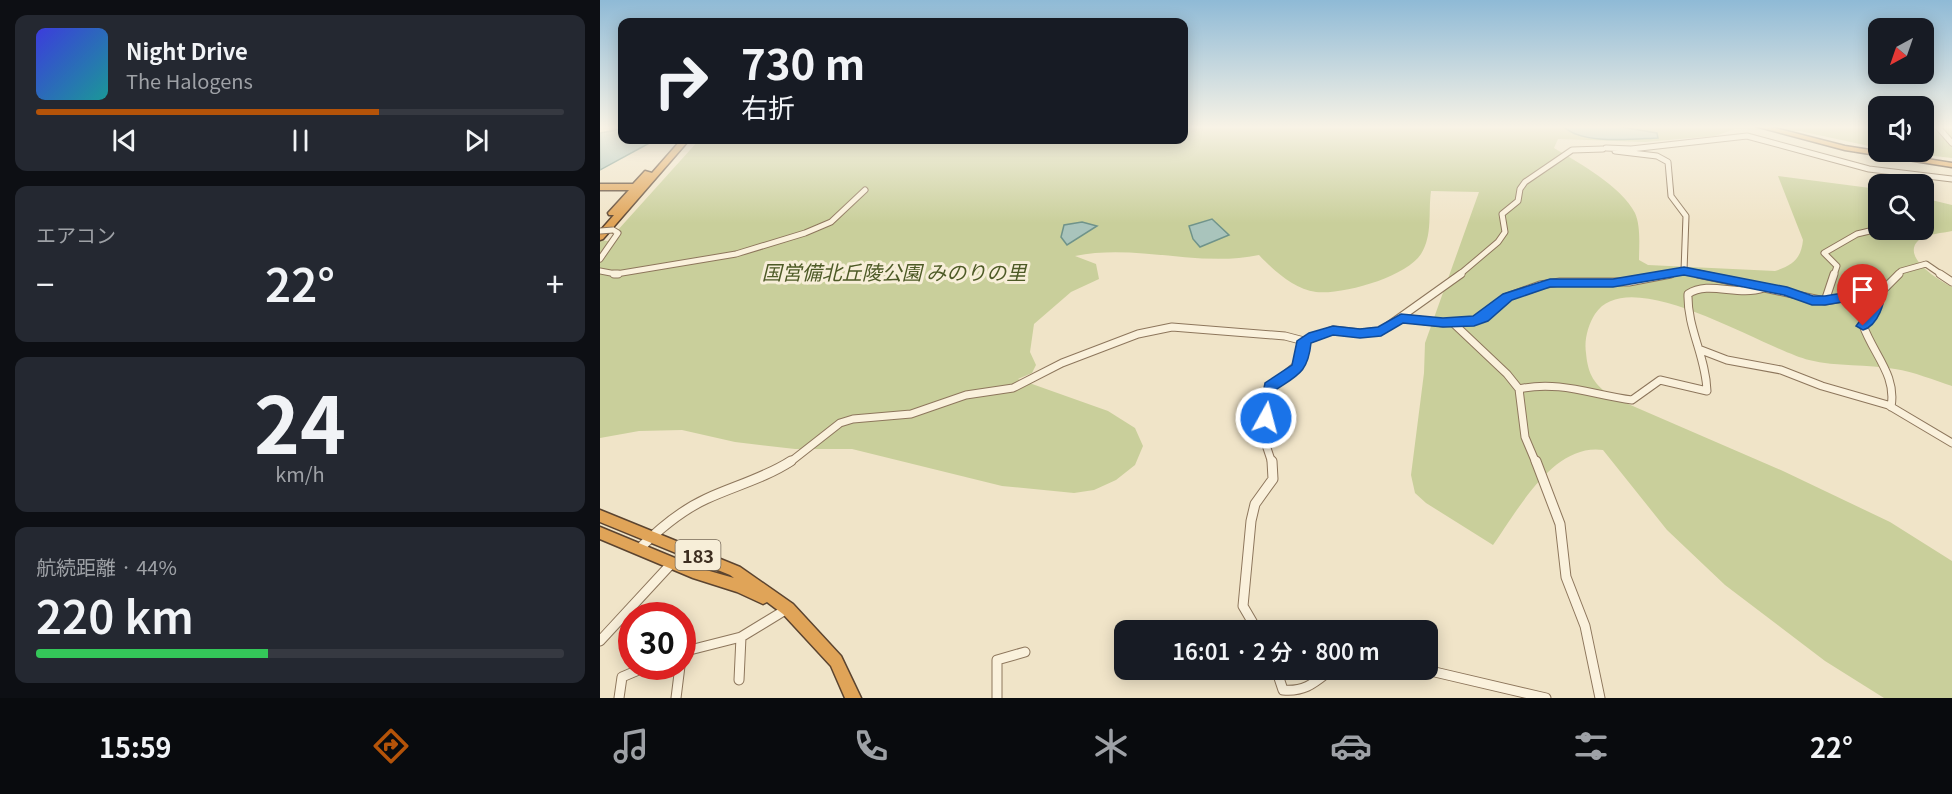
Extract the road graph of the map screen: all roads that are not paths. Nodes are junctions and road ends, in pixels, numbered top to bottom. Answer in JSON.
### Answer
{"nodes":[{"id":1,"x":661,"y":159,"type":"edge"},
{"id":2,"x":669,"y":159,"type":"edge"},
{"id":3,"x":1559,"y":159,"type":"edge"},
{"id":4,"x":1663,"y":159,"type":"edge"},
{"id":5,"x":1824,"y":159,"type":"edge"},
{"id":6,"x":1921,"y":159,"type":"edge"},
{"id":7,"x":1934,"y":160,"type":"edge"},
{"id":8,"x":1950,"y":163,"type":"edge"},
{"id":9,"x":1890,"y":173,"type":"joint"},
{"id":10,"x":1952,"y":179,"type":"edge"},
{"id":11,"x":600,"y":187,"type":"edge"},
{"id":12,"x":634,"y":187,"type":"junction"},
{"id":13,"x":645,"y":187,"type":"junction"},
{"id":14,"x":865,"y":190,"type":"dead end"},
{"id":15,"x":600,"y":229,"type":"edge"},
{"id":16,"x":1868,"y":231,"type":"edge"},
{"id":17,"x":600,"y":237,"type":"edge"},
{"id":18,"x":600,"y":260,"type":"edge"},
{"id":19,"x":600,"y":271,"type":"edge"},
{"id":20,"x":1684,"y":271,"type":"junction"},
{"id":21,"x":1952,"y":282,"type":"edge"},
{"id":22,"x":1766,"y":287,"type":"junction"},
{"id":23,"x":1878,"y":291,"type":"junction"},
{"id":24,"x":1825,"y":301,"type":"junction"},
{"id":25,"x":1401,"y":318,"type":"junction"},
{"id":26,"x":1452,"y":322,"type":"junction"},
{"id":27,"x":1304,"y":341,"type":"junction"},
{"id":28,"x":1701,"y":350,"type":"junction"},
{"id":29,"x":1519,"y":389,"type":"junction"},
{"id":30,"x":1891,"y":407,"type":"junction"},
{"id":31,"x":1952,"y":443,"type":"edge"},
{"id":32,"x":600,"y":516,"type":"edge"},
{"id":33,"x":600,"y":533,"type":"edge"},
{"id":34,"x":652,"y":536,"type":"junction"},
{"id":35,"x":639,"y":549,"type":"junction"},
{"id":36,"x":672,"y":563,"type":"junction"},
{"id":37,"x":788,"y":609,"type":"junction"},
{"id":38,"x":1251,"y":620,"type":"edge"},
{"id":39,"x":741,"y":637,"type":"junction"},
{"id":40,"x":600,"y":641,"type":"edge"},
{"id":41,"x":696,"y":648,"type":"edge"},
{"id":42,"x":1025,"y":652,"type":"dead end"},
{"id":43,"x":1438,"y":673,"type":"edge"},
{"id":44,"x":622,"y":680,"type":"edge"},
{"id":45,"x":678,"y":680,"type":"edge"},
{"id":46,"x":739,"y":680,"type":"dead end"},
{"id":47,"x":1280,"y":680,"type":"edge"},
{"id":48,"x":1318,"y":680,"type":"edge"},
{"id":49,"x":619,"y":698,"type":"edge"},
{"id":50,"x":676,"y":698,"type":"edge"},
{"id":51,"x":853,"y":698,"type":"edge"},
{"id":52,"x":997,"y":698,"type":"edge"},
{"id":53,"x":1546,"y":698,"type":"edge"},
{"id":54,"x":1600,"y":698,"type":"edge"}],
"edges":[{"from":1,"to":12,"type":"highway"},
{"from":2,"to":13,"type":"highway"},
{"from":3,"to":25,"type":"street"},
{"from":4,"to":20,"type":"street"},
{"from":5,"to":9,"type":"street"},
{"from":6,"to":8,"type":"highway"},
{"from":7,"to":8,"type":"highway"},
{"from":9,"to":10,"type":"street"},
{"from":11,"to":12,"type":"highway"},
{"from":12,"to":13,"type":"highway"},
{"from":12,"to":15,"type":"highway"},
{"from":13,"to":17,"type":"highway"},
{"from":14,"to":19,"type":"street"},
{"from":15,"to":18,"type":"street","bridge":true},
{"from":16,"to":24,"type":"street"},
{"from":20,"to":22,"type":"street"},
{"from":20,"to":26,"type":"street"},
{"from":21,"to":23,"type":"street"},
{"from":22,"to":24,"type":"street"},
{"from":22,"to":28,"type":"street"},
{"from":23,"to":24,"type":"street"},
{"from":23,"to":30,"type":"street"},
{"from":25,"to":26,"type":"street"},
{"from":25,"to":27,"type":"street"},
{"from":26,"to":29,"type":"street"},
{"from":27,"to":34,"type":"street"},
{"from":27,"to":38,"type":"street"},
{"from":28,"to":29,"type":"street"},
{"from":28,"to":30,"type":"street"},
{"from":29,"to":54,"type":"street"},
{"from":30,"to":31,"type":"street"},
{"from":32,"to":34,"type":"highway","number":"183"},
{"from":33,"to":35,"type":"highway","number":"183"},
{"from":34,"to":35,"type":"street"},
{"from":34,"to":37,"type":"highway","number":"183"},
{"from":35,"to":36,"type":"highway","number":"183"},
{"from":36,"to":37,"type":"highway","number":"183"},
{"from":36,"to":40,"type":"street"},
{"from":37,"to":39,"type":"street"},
{"from":37,"to":51,"type":"highway","number":"183"},
{"from":39,"to":41,"type":"street"},
{"from":39,"to":46,"type":"street"},
{"from":42,"to":52,"type":"street"},
{"from":43,"to":53,"type":"street"},
{"from":44,"to":49,"type":"street"},
{"from":45,"to":50,"type":"street"},
{"from":47,"to":48,"type":"street"}]}
